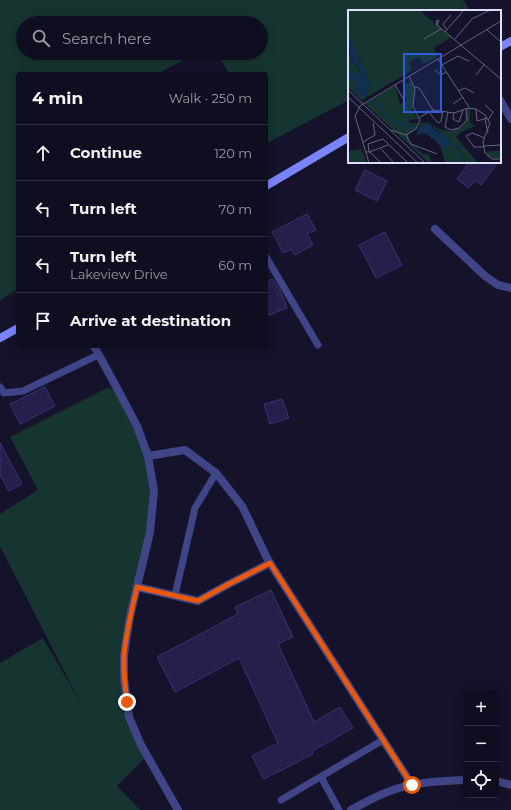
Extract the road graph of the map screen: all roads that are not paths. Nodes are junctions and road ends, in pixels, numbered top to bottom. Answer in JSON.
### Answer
{"nodes":[{"id":1,"x":511,"y":41,"type":"edge"},
{"id":2,"x":501,"y":47,"type":"edge"},
{"id":3,"x":501,"y":102,"type":"edge"},
{"id":4,"x":511,"y":119,"type":"edge"},
{"id":5,"x":348,"y":138,"type":"edge"},
{"id":6,"x":268,"y":185,"type":"edge"},
{"id":7,"x":436,"y":229,"type":"dead end"},
{"id":8,"x":268,"y":260,"type":"edge"},
{"id":9,"x":511,"y":288,"type":"edge"},
{"id":10,"x":16,"y":329,"type":"edge"},
{"id":11,"x":0,"y":338,"type":"edge"},
{"id":12,"x":318,"y":345,"type":"dead end"},
{"id":13,"x":95,"y":348,"type":"edge"},
{"id":14,"x":98,"y":355,"type":"junction"},
{"id":15,"x":0,"y":387,"type":"edge"},
{"id":16,"x":148,"y":456,"type":"junction"},
{"id":17,"x":216,"y":473,"type":"junction"},
{"id":18,"x":270,"y":563,"type":"junction"},
{"id":19,"x":137,"y":587,"type":"junction"},
{"id":20,"x":175,"y":595,"type":"junction"},
{"id":21,"x":383,"y":740,"type":"junction"},
{"id":22,"x":321,"y":777,"type":"junction"},
{"id":23,"x":463,"y":780,"type":"edge"},
{"id":24,"x":499,"y":782,"type":"edge"},
{"id":25,"x":412,"y":785,"type":"junction"},
{"id":26,"x":511,"y":785,"type":"edge"},
{"id":27,"x":281,"y":800,"type":"dead end"},
{"id":28,"x":178,"y":810,"type":"edge"},
{"id":29,"x":339,"y":810,"type":"edge"},
{"id":30,"x":351,"y":810,"type":"edge"}],
"edges":[{"from":1,"to":2,"type":"main road"},
{"from":3,"to":4,"type":"street"},
{"from":5,"to":6,"type":"main road"},
{"from":7,"to":9,"type":"street"},
{"from":8,"to":12,"type":"lane"},
{"from":10,"to":11,"type":"main road"},
{"from":13,"to":14,"type":"street"},
{"from":14,"to":15,"type":"lane"},
{"from":14,"to":16,"type":"street"},
{"from":16,"to":17,"type":"street"},
{"from":16,"to":19,"type":"street"},
{"from":17,"to":18,"type":"street"},
{"from":17,"to":20,"type":"lane"},
{"from":18,"to":20,"type":"street"},
{"from":18,"to":21,"type":"street"},
{"from":19,"to":20,"type":"street"},
{"from":19,"to":28,"type":"street"},
{"from":21,"to":22,"type":"lane"},
{"from":21,"to":25,"type":"street"},
{"from":22,"to":27,"type":"lane"},
{"from":22,"to":29,"type":"lane"},
{"from":23,"to":25,"type":"street"},
{"from":24,"to":26,"type":"street"},
{"from":25,"to":30,"type":"street"}]}
